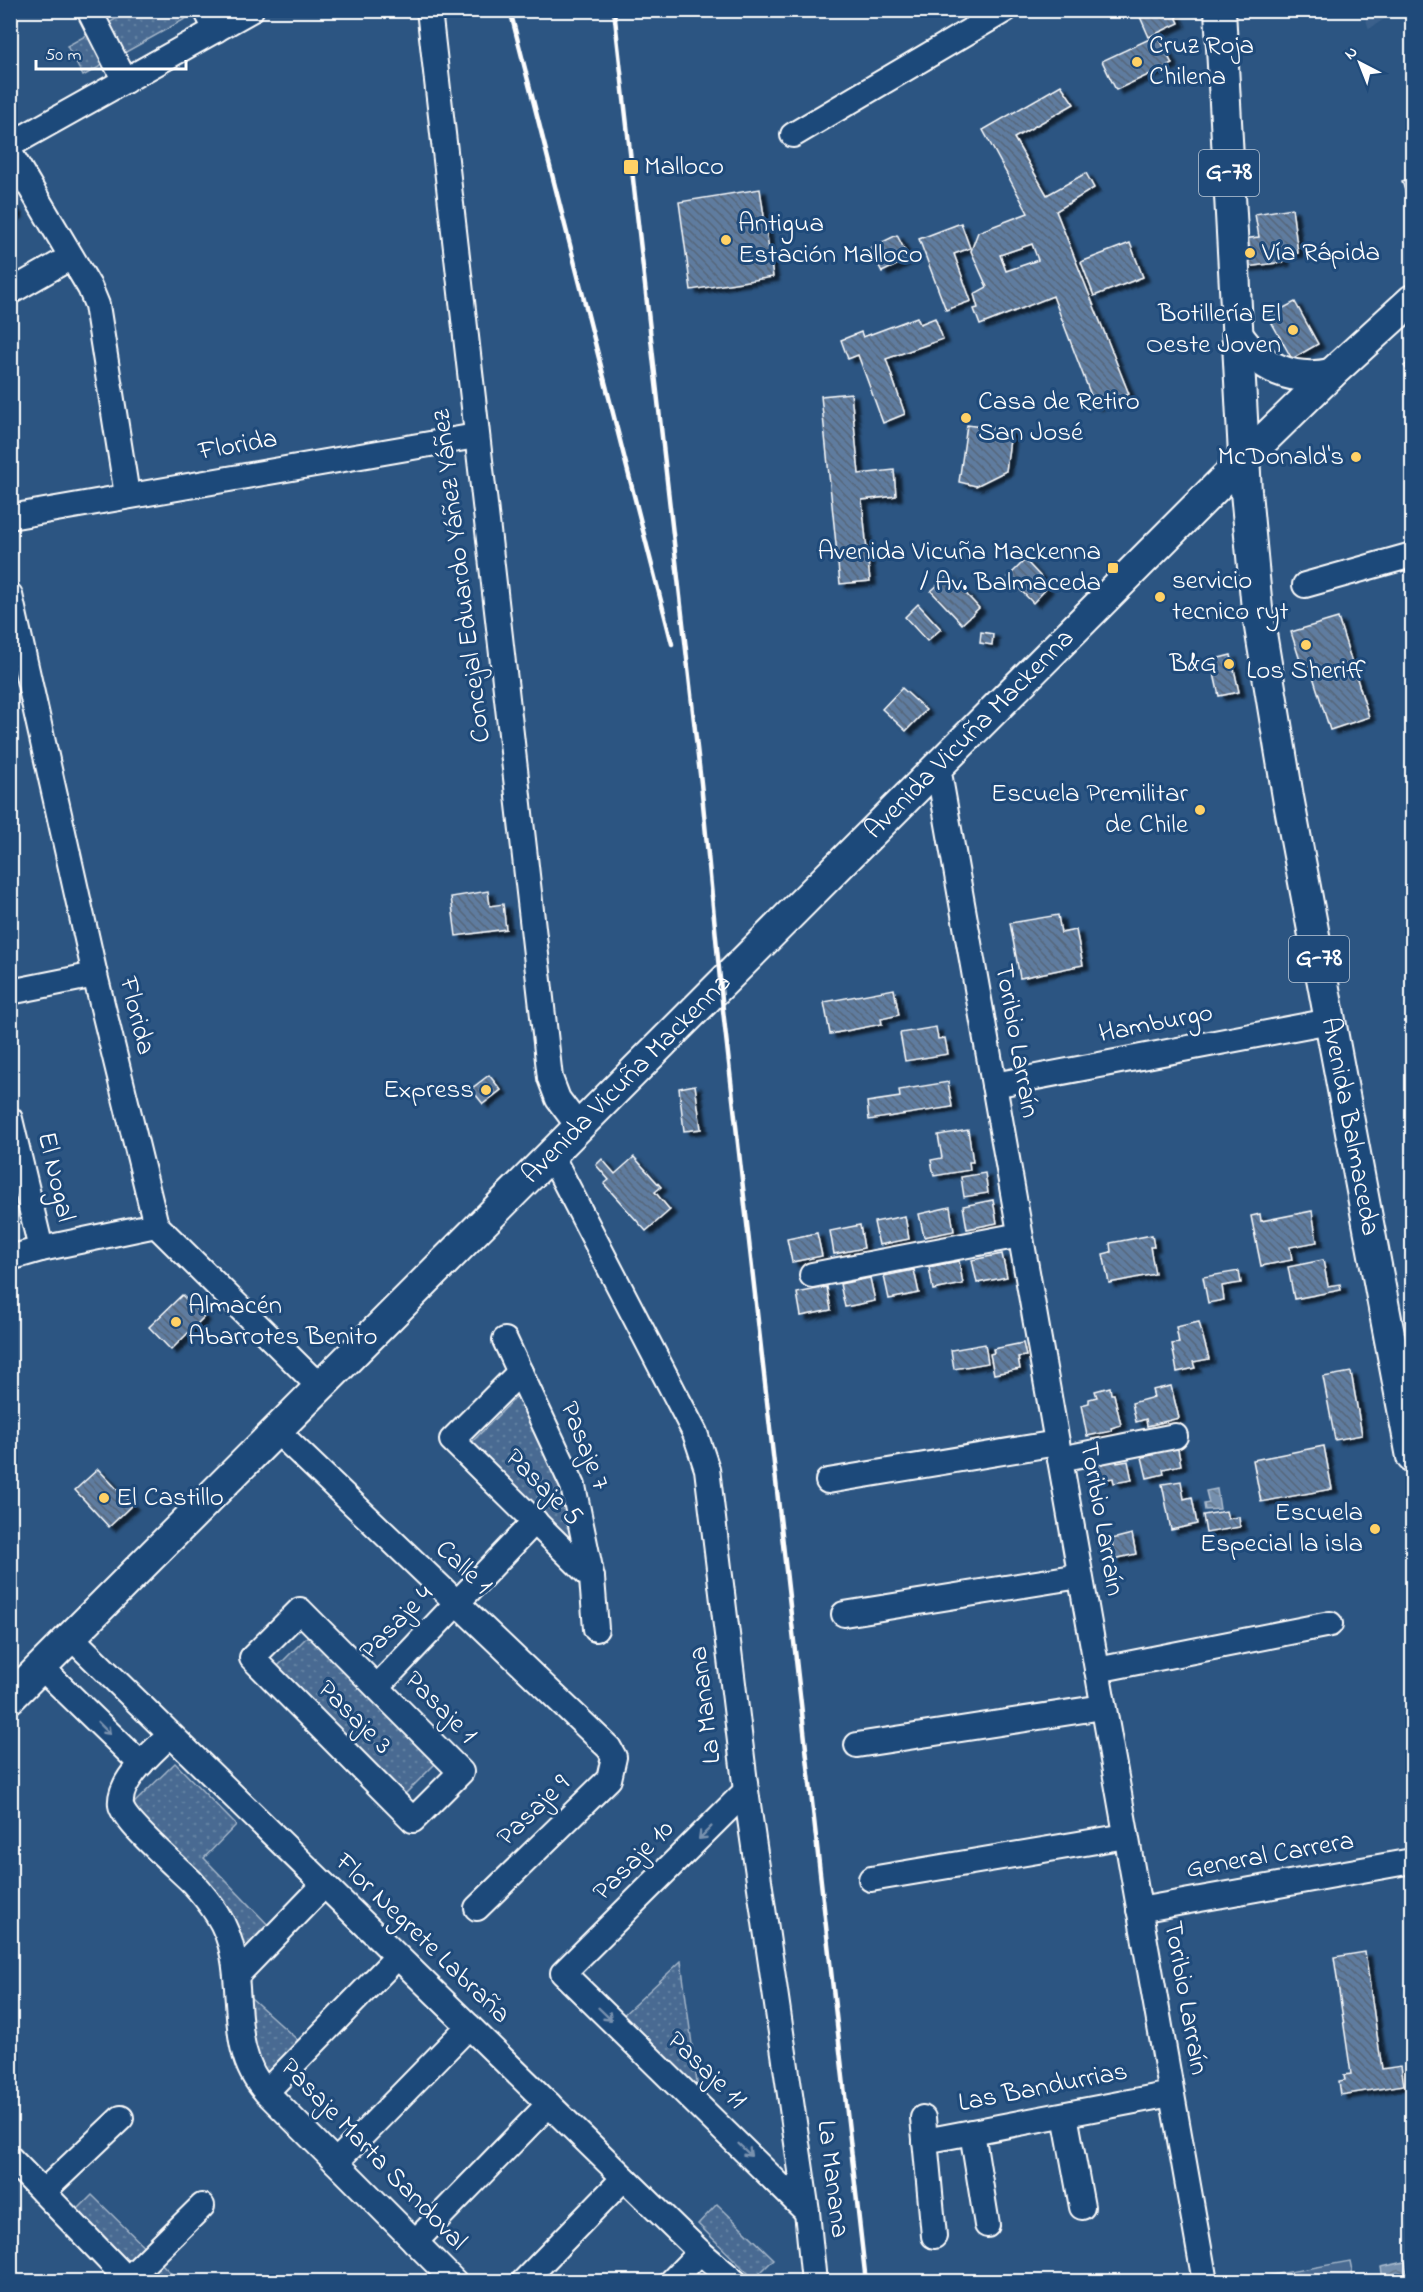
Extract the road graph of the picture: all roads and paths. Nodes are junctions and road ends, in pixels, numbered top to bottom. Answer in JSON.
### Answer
{"nodes":[{"id":1,"x":89,"y":10,"type":"edge"},
{"id":2,"x":251,"y":10,"type":"edge"},
{"id":3,"x":429,"y":10,"type":"edge"},
{"id":4,"x":1005,"y":10,"type":"edge"},
{"id":5,"x":1220,"y":10,"type":"edge"},
{"id":6,"x":211,"y":20,"type":"edge"},
{"id":7,"x":125,"y":81,"type":"junction"},
{"id":8,"x":793,"y":135,"type":"dead end"},
{"id":9,"x":10,"y":145,"type":"edge"},
{"id":10,"x":10,"y":153,"type":"edge"},
{"id":11,"x":71,"y":257,"type":"junction"},
{"id":12,"x":10,"y":292,"type":"edge"},
{"id":13,"x":1413,"y":300,"type":"edge"},
{"id":14,"x":1238,"y":336,"type":"junction"},
{"id":15,"x":1331,"y":374,"type":"junction"},
{"id":16,"x":476,"y":436,"type":"junction"},
{"id":17,"x":1244,"y":459,"type":"junction"},
{"id":18,"x":127,"y":495,"type":"junction"},
{"id":19,"x":10,"y":517,"type":"edge"},
{"id":20,"x":1413,"y":555,"type":"edge"},
{"id":21,"x":1305,"y":585,"type":"dead end"},
{"id":22,"x":10,"y":596,"type":"edge"},
{"id":23,"x":938,"y":767,"type":"junction"},
{"id":24,"x":95,"y":975,"type":"junction"},
{"id":25,"x":10,"y":992,"type":"edge"},
{"id":26,"x":1330,"y":1021,"type":"junction"},
{"id":27,"x":994,"y":1085,"type":"junction"},
{"id":28,"x":15,"y":1112,"type":"edge"},
{"id":29,"x":579,"y":1127,"type":"junction"},
{"id":30,"x":551,"y":1155,"type":"junction"},
{"id":31,"x":156,"y":1225,"type":"junction"},
{"id":32,"x":1020,"y":1235,"type":"junction"},
{"id":33,"x":41,"y":1249,"type":"junction"},
{"id":34,"x":10,"y":1258,"type":"edge"},
{"id":35,"x":812,"y":1275,"type":"dead end"},
{"id":36,"x":505,"y":1340,"type":"dead end"},
{"id":37,"x":520,"y":1372,"type":"junction"},
{"id":38,"x":320,"y":1387,"type":"junction"},
{"id":39,"x":277,"y":1431,"type":"junction"},
{"id":40,"x":1175,"y":1437,"type":"dead end"},
{"id":41,"x":1058,"y":1451,"type":"junction"},
{"id":42,"x":1413,"y":1456,"type":"edge"},
{"id":43,"x":828,"y":1481,"type":"dead end"},
{"id":44,"x":535,"y":1521,"type":"junction"},
{"id":45,"x":1080,"y":1576,"type":"junction"},
{"id":46,"x":592,"y":1578,"type":"junction"},
{"id":47,"x":457,"y":1603,"type":"junction"},
{"id":48,"x":300,"y":1610,"type":"joint"},
{"id":49,"x":844,"y":1614,"type":"dead end"},
{"id":50,"x":1330,"y":1624,"type":"dead end"},
{"id":51,"x":596,"y":1629,"type":"dead end"},
{"id":52,"x":70,"y":1637,"type":"junction"},
{"id":53,"x":41,"y":1667,"type":"junction"},
{"id":54,"x":1097,"y":1670,"type":"junction"},
{"id":55,"x":377,"y":1687,"type":"junction"},
{"id":56,"x":10,"y":1698,"type":"edge"},
{"id":57,"x":1103,"y":1707,"type":"junction"},
{"id":58,"x":170,"y":1735,"type":"junction"},
{"id":59,"x":857,"y":1745,"type":"dead end"},
{"id":60,"x":609,"y":1748,"type":"joint"},
{"id":61,"x":141,"y":1764,"type":"junction"},
{"id":62,"x":461,"y":1772,"type":"joint"},
{"id":63,"x":746,"y":1791,"type":"junction"},
{"id":64,"x":1126,"y":1836,"type":"junction"},
{"id":65,"x":1413,"y":1861,"type":"edge"},
{"id":66,"x":871,"y":1879,"type":"dead end"},
{"id":67,"x":324,"y":1885,"type":"junction"},
{"id":68,"x":477,"y":1908,"type":"dead end"},
{"id":69,"x":1139,"y":1910,"type":"junction"},
{"id":70,"x":397,"y":1957,"type":"junction"},
{"id":71,"x":563,"y":1973,"type":"joint"},
{"id":72,"x":238,"y":1974,"type":"junction"},
{"id":73,"x":469,"y":2026,"type":"junction"},
{"id":74,"x":266,"y":2091,"type":"junction"},
{"id":75,"x":1172,"y":2094,"type":"junction"},
{"id":76,"x":549,"y":2104,"type":"junction"},
{"id":77,"x":1065,"y":2115,"type":"junction"},
{"id":78,"x":121,"y":2118,"type":"dead end"},
{"id":79,"x":972,"y":2132,"type":"junction"},
{"id":80,"x":10,"y":2158,"type":"edge"},
{"id":81,"x":336,"y":2162,"type":"junction"},
{"id":82,"x":624,"y":2178,"type":"junction"},
{"id":83,"x":43,"y":2192,"type":"junction"},
{"id":84,"x":202,"y":2206,"type":"dead end"},
{"id":85,"x":1082,"y":2207,"type":"dead end"},
{"id":86,"x":807,"y":2211,"type":"junction"},
{"id":87,"x":987,"y":2225,"type":"dead end"},
{"id":88,"x":934,"y":2236,"type":"dead end"},
{"id":89,"x":415,"y":2242,"type":"junction"},
{"id":90,"x":700,"y":2252,"type":"junction"},
{"id":91,"x":129,"y":2280,"type":"edge"},
{"id":92,"x":455,"y":2282,"type":"edge"},
{"id":93,"x":523,"y":2282,"type":"edge"},
{"id":94,"x":670,"y":2282,"type":"edge"},
{"id":95,"x":735,"y":2282,"type":"edge"},
{"id":96,"x":814,"y":2282,"type":"edge"},
{"id":97,"x":1205,"y":2282,"type":"edge"}],
"edges":[{"from":1,"to":7,"type":"street"},
{"from":2,"to":6,"type":"street"},
{"from":3,"to":16,"type":"street","name":"Concejal Eduardo Yáñez Yáñez"},
{"from":4,"to":8,"type":"street"},
{"from":5,"to":14,"type":"main road","name":"Avenida Balmaceda","number":"G-78"},
{"from":6,"to":7,"type":"street"},
{"from":7,"to":9,"type":"street"},
{"from":10,"to":11,"type":"street"},
{"from":11,"to":12,"type":"street"},
{"from":11,"to":18,"type":"street"},
{"from":13,"to":15,"type":"main road","name":"Avenida Vicuña Mackenna"},
{"from":14,"to":15,"type":"main road"},
{"from":14,"to":17,"type":"main road","name":"Avenida Balmaceda","number":"G-78"},
{"from":15,"to":17,"type":"main road","name":"Avenida Vicuña Mackenna"},
{"from":16,"to":18,"type":"street","name":"Florida"},
{"from":16,"to":29,"type":"street","name":"Concejal Eduardo Yáñez Yáñez"},
{"from":17,"to":23,"type":"main road","name":"Avenida Vicuña Mackenna"},
{"from":17,"to":26,"type":"main road","name":"Avenida Balmaceda","number":"G-78"},
{"from":18,"to":19,"type":"street","name":"Florida"},
{"from":20,"to":21,"type":"street"},
{"from":22,"to":24,"type":"street","name":"Florida"},
{"from":23,"to":27,"type":"street","name":"Toribio Larraín"},
{"from":23,"to":29,"type":"main road","name":"Avenida Vicuña Mackenna"},
{"from":24,"to":25,"type":"street"},
{"from":24,"to":31,"type":"street","name":"Florida"},
{"from":26,"to":27,"type":"street","name":"Hamburgo"},
{"from":26,"to":42,"type":"main road","name":"Avenida Balmaceda","number":"G-78"},
{"from":27,"to":32,"type":"street","name":"Toribio Larraín"},
{"from":28,"to":33,"type":"street","name":"El Nogal"},
{"from":29,"to":30,"type":"main road","name":"Avenida Vicuña Mackenna"},
{"from":30,"to":38,"type":"main road","name":"Avenida Vicuña Mackenna"},
{"from":30,"to":63,"type":"street","name":"La Manana"},
{"from":31,"to":33,"type":"street"},
{"from":31,"to":38,"type":"street"},
{"from":32,"to":35,"type":"street"},
{"from":32,"to":41,"type":"street","name":"Toribio Larraín"},
{"from":33,"to":34,"type":"street"},
{"from":36,"to":37,"type":"street","name":"Pasaje 7"},
{"from":37,"to":44,"type":"street","name":"Pasaje 5"},
{"from":37,"to":46,"type":"street","name":"Pasaje 7"},
{"from":38,"to":39,"type":"main road","name":"Avenida Vicuña Mackenna"},
{"from":39,"to":47,"type":"street","name":"Calle 1"},
{"from":39,"to":52,"type":"main road","name":"Avenida Vicuña Mackenna"},
{"from":40,"to":41,"type":"street"},
{"from":41,"to":43,"type":"street"},
{"from":41,"to":45,"type":"street","name":"Toribio Larraín"},
{"from":44,"to":46,"type":"street","name":"Pasaje 5"},
{"from":44,"to":47,"type":"street","name":"Pasaje 4"},
{"from":45,"to":49,"type":"street"},
{"from":45,"to":54,"type":"street","name":"Toribio Larraín"},
{"from":46,"to":51,"type":"street","name":"Pasaje 7"},
{"from":47,"to":55,"type":"street","name":"Pasaje 4"},
{"from":47,"to":60,"type":"street","name":"Calle 1"},
{"from":48,"to":55,"type":"street","name":"Pasaje 1"},
{"from":48,"to":62,"type":"street","name":"Pasaje 3"},
{"from":50,"to":54,"type":"street"},
{"from":52,"to":53,"type":"main road","name":"Avenida Vicuña Mackenna"},
{"from":52,"to":58,"type":"street","name":"Flor Negrete Labraña"},
{"from":53,"to":56,"type":"main road","name":"Avenida Vicuña Mackenna"},
{"from":53,"to":61,"type":"street","one_way":true},
{"from":54,"to":57,"type":"street","name":"Toribio Larraín"},
{"from":55,"to":62,"type":"street","name":"Pasaje 1"},
{"from":57,"to":59,"type":"street"},
{"from":57,"to":64,"type":"street","name":"Toribio Larraín"},
{"from":58,"to":61,"type":"street"},
{"from":58,"to":67,"type":"street","name":"Flor Negrete Labraña"},
{"from":60,"to":68,"type":"street","name":"Pasaje 9"},
{"from":61,"to":72,"type":"street","name":"Pasaje Marta Sandoval"},
{"from":63,"to":71,"type":"street","name":"Pasaje 10","one_way":true},
{"from":63,"to":86,"type":"street","name":"La Manana"},
{"from":64,"to":66,"type":"street"},
{"from":64,"to":69,"type":"street","name":"Toribio Larraín"},
{"from":65,"to":69,"type":"street","name":"General Carrera"},
{"from":67,"to":70,"type":"street","name":"Flor Negrete Labraña"},
{"from":67,"to":72,"type":"street"},
{"from":69,"to":75,"type":"street","name":"Toribio Larraín"},
{"from":70,"to":73,"type":"street","name":"Flor Negrete Labraña"},
{"from":70,"to":74,"type":"street"},
{"from":71,"to":86,"type":"street","name":"Pasaje 11","one_way":true},
{"from":72,"to":74,"type":"street","name":"Pasaje Marta Sandoval"},
{"from":73,"to":76,"type":"street","name":"Flor Negrete Labraña"},
{"from":73,"to":81,"type":"street"},
{"from":74,"to":81,"type":"street","name":"Pasaje Marta Sandoval"},
{"from":75,"to":77,"type":"street","name":"Las Bandurrias"},
{"from":75,"to":97,"type":"street","name":"Toribio Larraín"},
{"from":76,"to":82,"type":"street","name":"Flor Negrete Labraña"},
{"from":76,"to":89,"type":"street"},
{"from":77,"to":79,"type":"street","name":"Las Bandurrias"},
{"from":77,"to":85,"type":"street"},
{"from":78,"to":83,"type":"street"},
{"from":79,"to":87,"type":"street"},
{"from":79,"to":88,"type":"street","name":"Las Bandurrias"},
{"from":80,"to":83,"type":"street"},
{"from":81,"to":89,"type":"street","name":"Pasaje Marta Sandoval"},
{"from":82,"to":90,"type":"street","name":"Flor Negrete Labraña"},
{"from":82,"to":93,"type":"street"},
{"from":83,"to":91,"type":"street"},
{"from":84,"to":91,"type":"street"},
{"from":86,"to":96,"type":"street","name":"La Manana"},
{"from":89,"to":92,"type":"street","name":"Pasaje Marta Sandoval"},
{"from":90,"to":94,"type":"street"},
{"from":90,"to":95,"type":"street","name":"Flor Negrete Labraña"}]}
